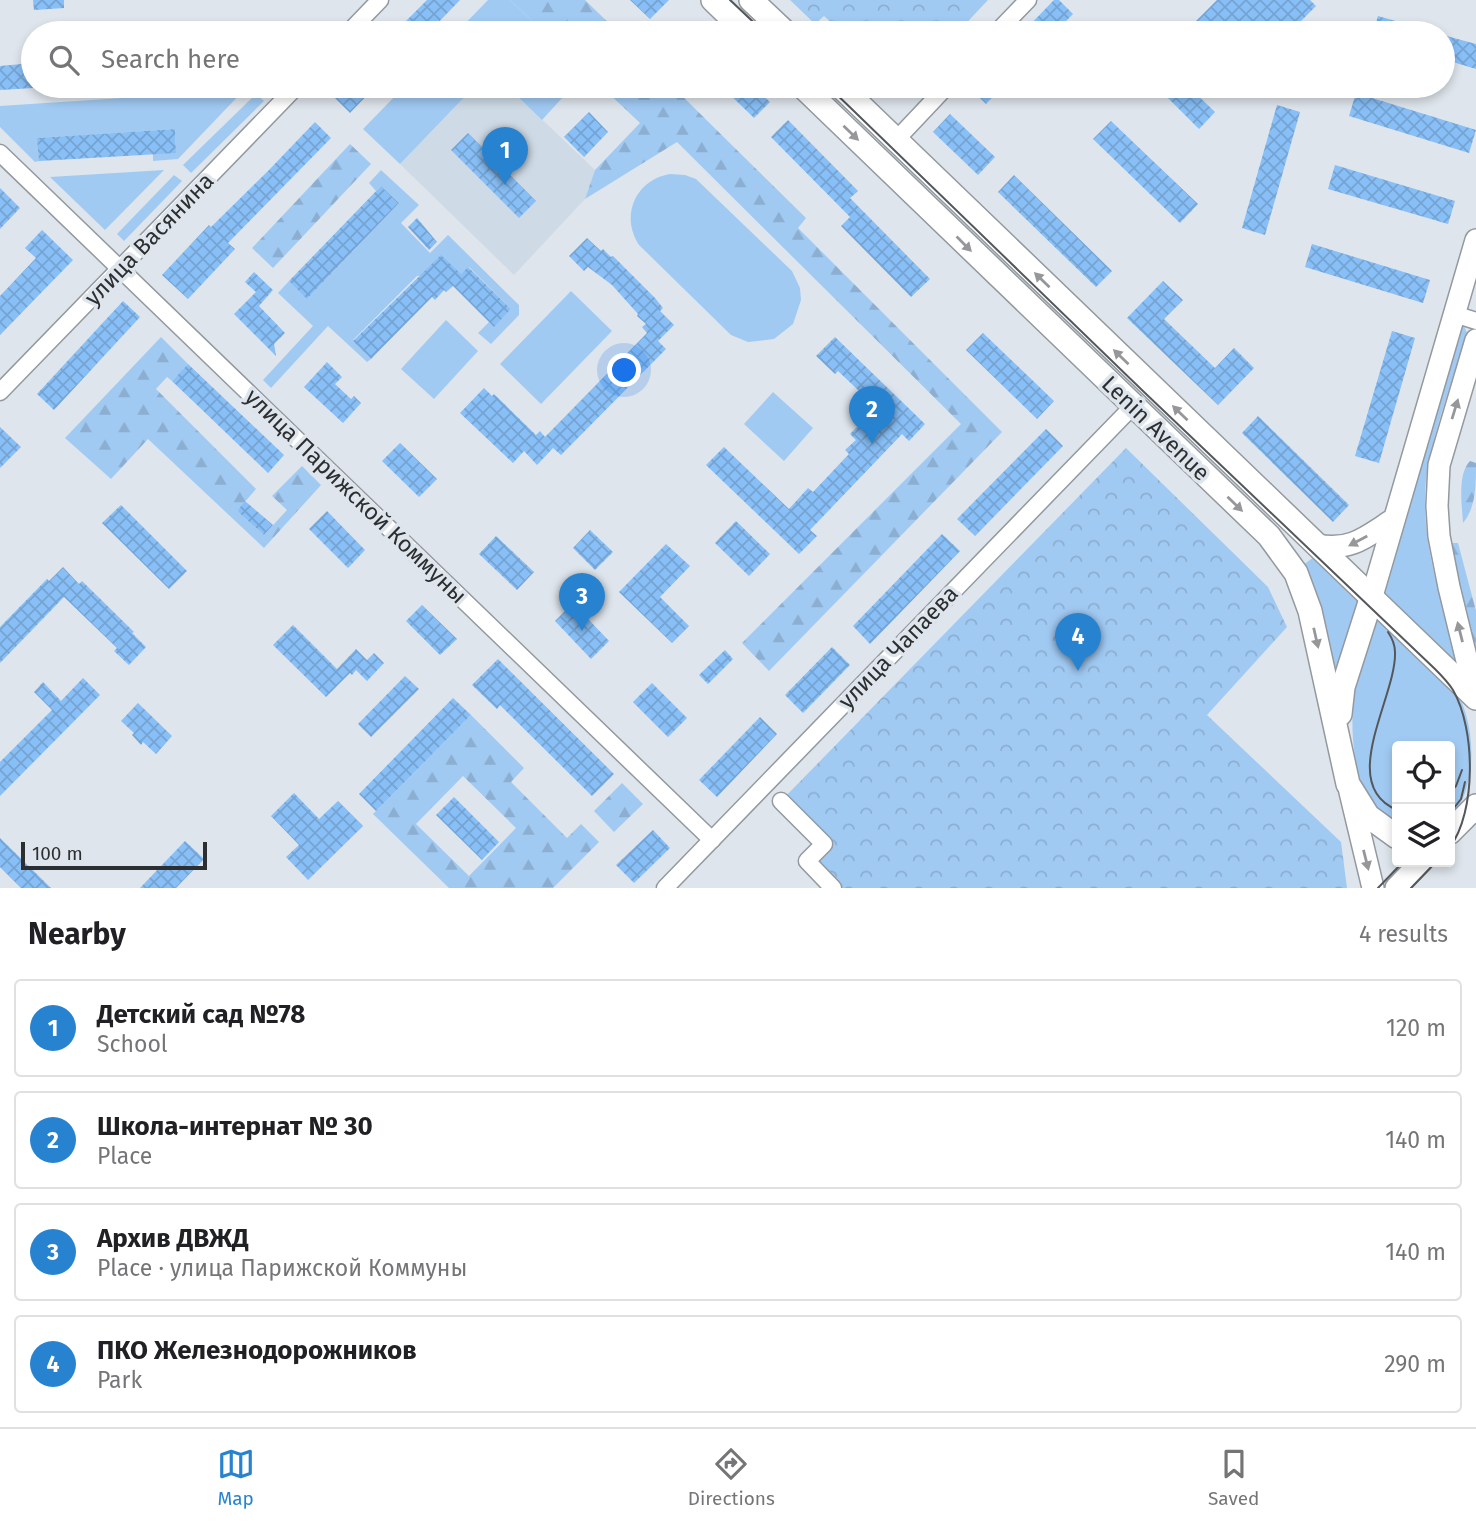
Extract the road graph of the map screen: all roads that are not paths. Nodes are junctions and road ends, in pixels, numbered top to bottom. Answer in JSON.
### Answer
{"nodes":[{"id":1,"x":380,"y":0,"type":"edge"},
{"id":2,"x":713,"y":0,"type":"edge"},
{"id":3,"x":751,"y":0,"type":"edge"},
{"id":4,"x":1028,"y":0,"type":"edge"},
{"id":5,"x":360,"y":21,"type":"edge"},
{"id":6,"x":735,"y":21,"type":"edge"},
{"id":7,"x":773,"y":21,"type":"edge"},
{"id":8,"x":1008,"y":21,"type":"edge"},
{"id":9,"x":285,"y":98,"type":"edge"},
{"id":10,"x":814,"y":98,"type":"edge"},
{"id":11,"x":852,"y":98,"type":"edge"},
{"id":12,"x":936,"y":98,"type":"edge"},
{"id":13,"x":896,"y":140,"type":"junction"},
{"id":14,"x":0,"y":153,"type":"edge"},
{"id":15,"x":1476,"y":240,"type":"edge"},
{"id":16,"x":120,"y":268,"type":"junction"},
{"id":17,"x":1454,"y":314,"type":"junction"},
{"id":18,"x":1476,"y":321,"type":"edge"},
{"id":19,"x":1476,"y":341,"type":"edge"},
{"id":20,"x":1151,"y":385,"type":"junction"},
{"id":21,"x":0,"y":392,"type":"edge"},
{"id":22,"x":1133,"y":406,"type":"junction"},
{"id":23,"x":1394,"y":519,"type":"junction"},
{"id":24,"x":1317,"y":545,"type":"junction"},
{"id":25,"x":1372,"y":596,"type":"junction"},
{"id":26,"x":1476,"y":698,"type":"edge"},
{"id":27,"x":1338,"y":734,"type":"junction"},
{"id":28,"x":1348,"y":784,"type":"junction"},
{"id":29,"x":781,"y":801,"type":"dead end"},
{"id":30,"x":1474,"y":806,"type":"edge"},
{"id":31,"x":1455,"y":827,"type":"edge"},
{"id":32,"x":1392,"y":833,"type":"edge"},
{"id":33,"x":712,"y":839,"type":"junction"},
{"id":34,"x":1416,"y":867,"type":"edge"},
{"id":35,"x":665,"y":888,"type":"edge"},
{"id":36,"x":833,"y":888,"type":"edge"},
{"id":37,"x":1373,"y":888,"type":"edge"},
{"id":38,"x":1396,"y":888,"type":"edge"}],
"edges":[{"from":1,"to":5,"type":"street"},
{"from":2,"to":6,"type":"highway"},
{"from":3,"to":7,"type":"highway"},
{"from":4,"to":8,"type":"street"},
{"from":9,"to":16,"type":"street","name":"улица Васянина"},
{"from":10,"to":22,"type":"highway","name":"Lenin Avenue","one_way":true},
{"from":11,"to":13,"type":"highway","name":"Lenin Avenue"},
{"from":12,"to":13,"type":"street"},
{"from":20,"to":13,"type":"highway","name":"Lenin Avenue","one_way":true},
{"from":14,"to":16,"type":"street","name":"улица Парижской Коммуны"},
{"from":15,"to":17,"type":"main road"},
{"from":16,"to":21,"type":"street","name":"улица Васянина"},
{"from":16,"to":33,"type":"street","name":"улица Парижской Коммуны"},
{"from":17,"to":18,"type":"street"},
{"from":17,"to":23,"type":"main road"},
{"from":26,"to":19,"type":"main road","one_way":true},
{"from":20,"to":22,"type":"highway"},
{"from":24,"to":20,"type":"highway","name":"Lenin Avenue","one_way":true},
{"from":22,"to":27,"type":"highway","name":"Lenin Avenue","one_way":true},
{"from":22,"to":33,"type":"street","name":"улица Чапаева"},
{"from":23,"to":24,"type":"main road","one_way":true},
{"from":23,"to":25,"type":"main road"},
{"from":24,"to":25,"type":"highway","name":"Lenin Avenue"},
{"from":25,"to":26,"type":"highway","name":"Lenin Avenue"},
{"from":25,"to":27,"type":"highway"},
{"from":27,"to":28,"type":"highway","name":"Lenin Avenue"},
{"from":28,"to":32,"type":"highway","name":"Lenin Avenue"},
{"from":28,"to":37,"type":"main road","one_way":true},
{"from":29,"to":36,"type":"street"},
{"from":30,"to":31,"type":"highway"},
{"from":33,"to":35,"type":"street","name":"улица Чапаева"},
{"from":34,"to":38,"type":"main road"}]}
